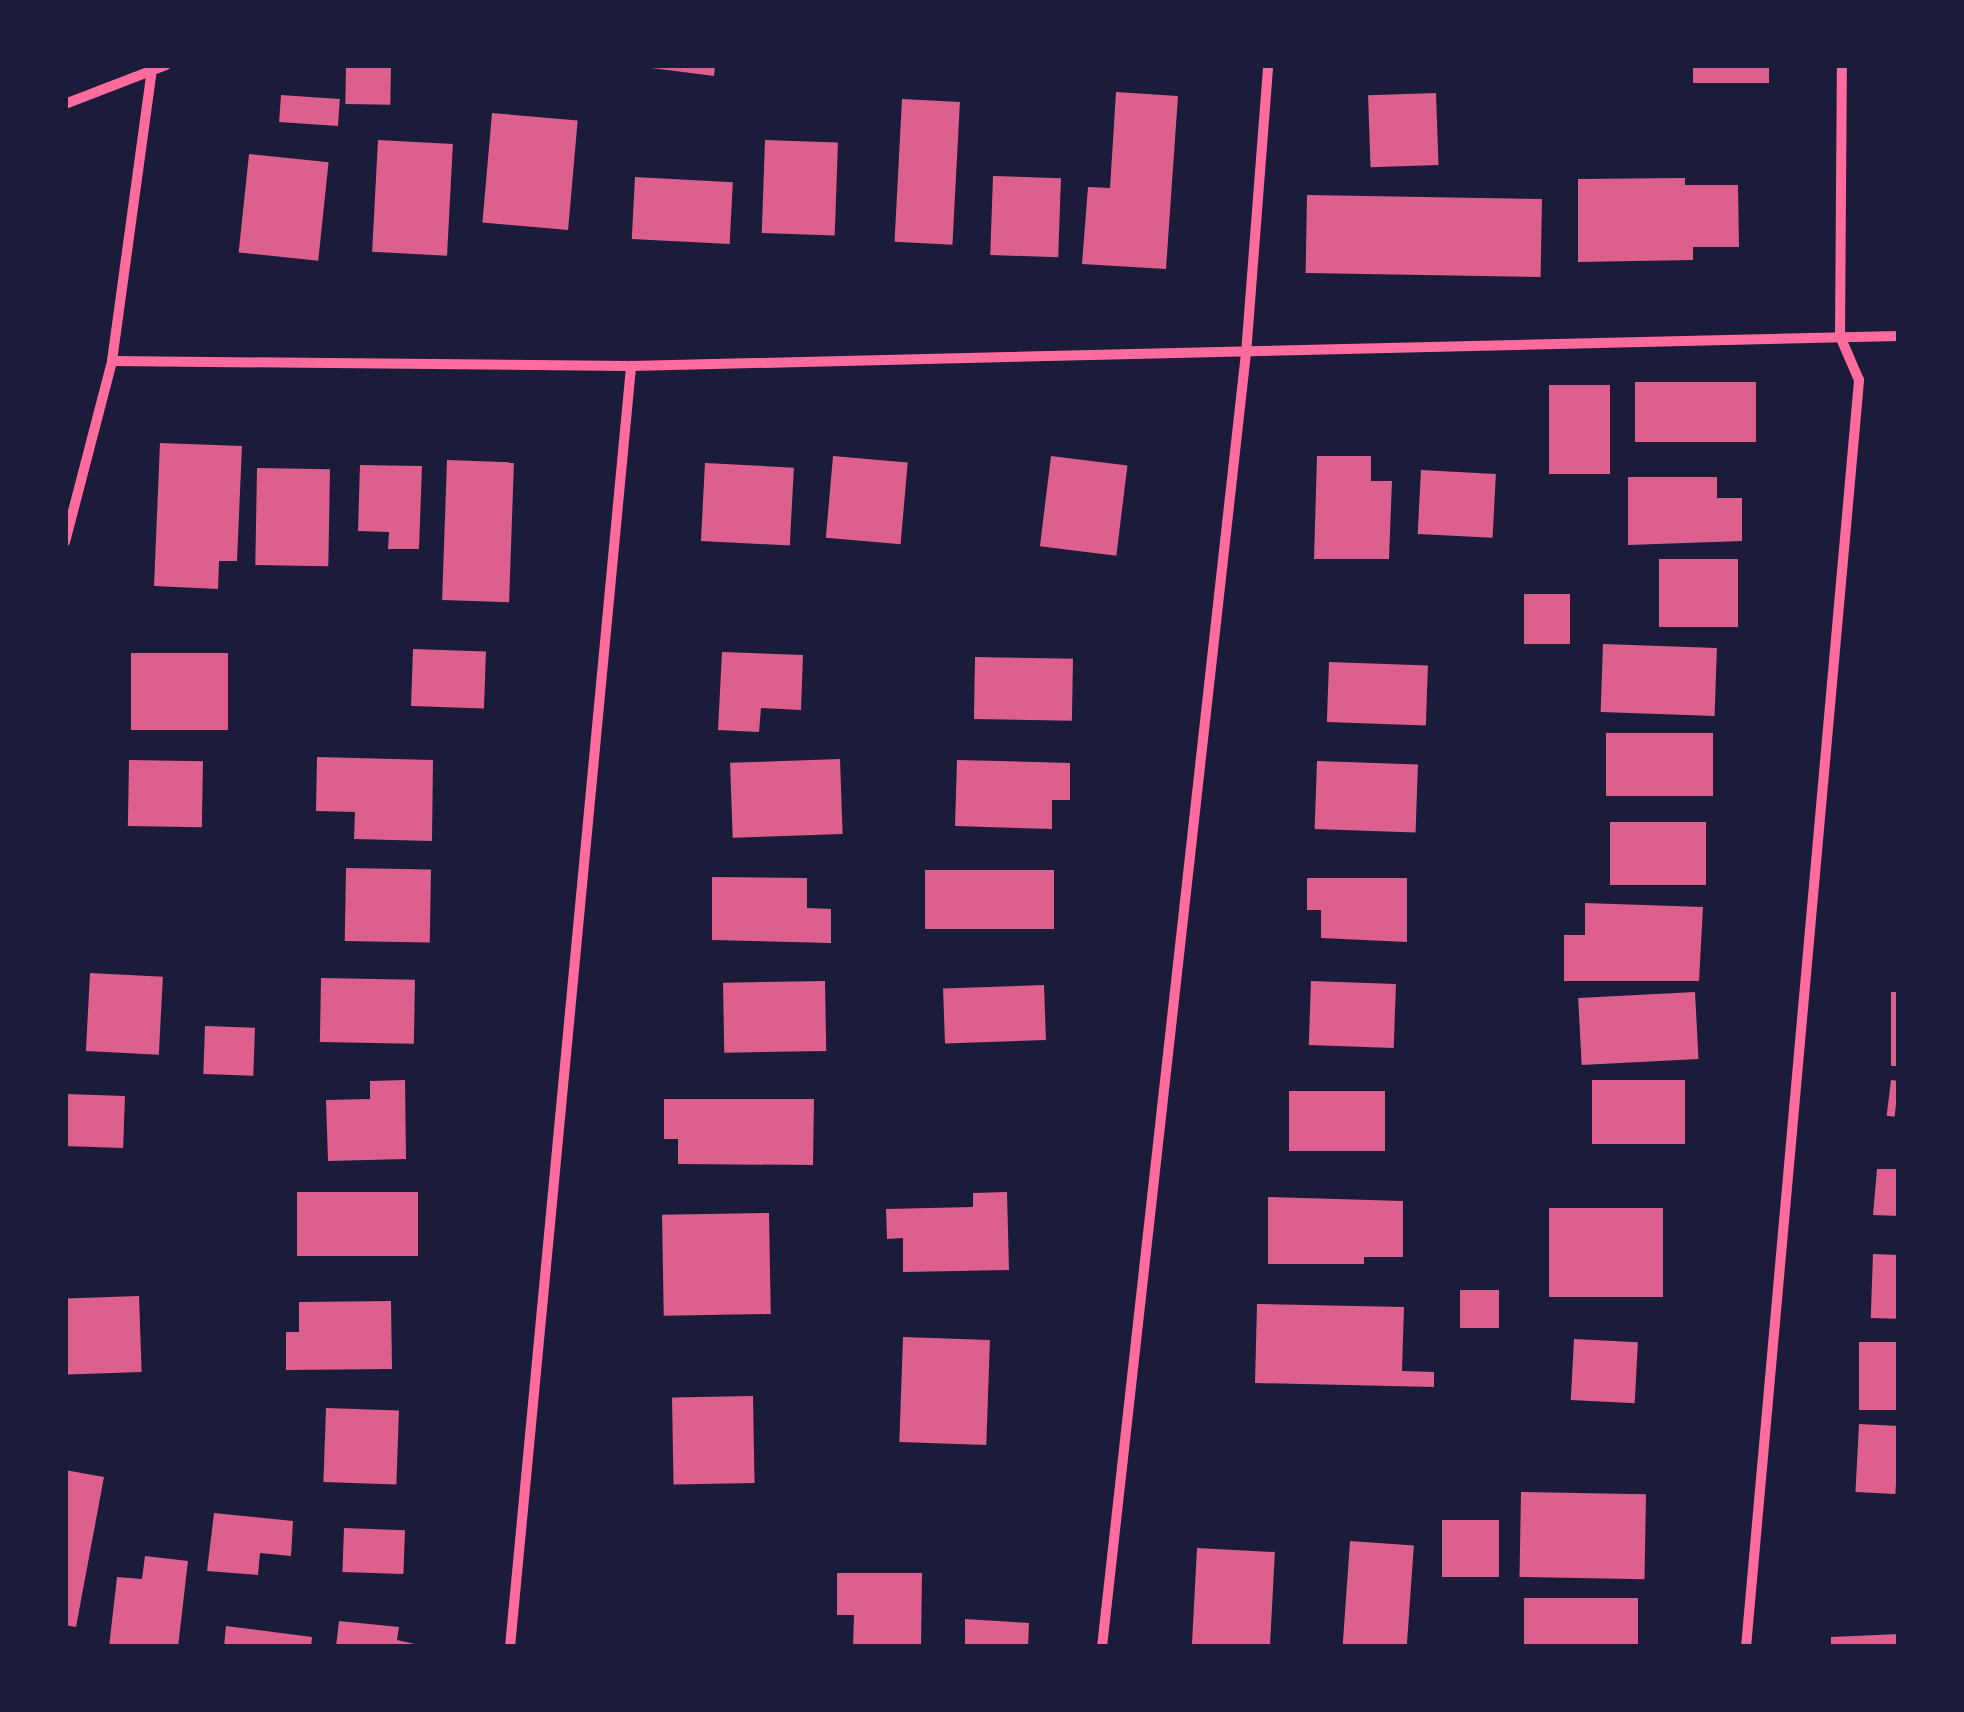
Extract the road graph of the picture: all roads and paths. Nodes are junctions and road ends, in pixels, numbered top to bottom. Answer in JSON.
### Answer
{"nodes":[{"id":1,"x":166,"y":65,"type":"edge"},
{"id":2,"x":1268,"y":65,"type":"edge"},
{"id":3,"x":1842,"y":65,"type":"edge"},
{"id":4,"x":152,"y":70,"type":"junction"},
{"id":5,"x":65,"y":104,"type":"edge"},
{"id":6,"x":1840,"y":336,"type":"junction"},
{"id":7,"x":1899,"y":336,"type":"edge"},
{"id":8,"x":1246,"y":354,"type":"junction"},
{"id":9,"x":112,"y":361,"type":"junction"},
{"id":10,"x":631,"y":366,"type":"junction"},
{"id":11,"x":65,"y":542,"type":"edge"},
{"id":12,"x":510,"y":1647,"type":"edge"},
{"id":13,"x":1102,"y":1647,"type":"edge"},
{"id":14,"x":1746,"y":1647,"type":"edge"}],
"edges":[{"from":1,"to":4,"type":"street"},
{"from":2,"to":8,"type":"street"},
{"from":3,"to":6,"type":"street"},
{"from":4,"to":5,"type":"street"},
{"from":4,"to":9,"type":"street"},
{"from":6,"to":7,"type":"street"},
{"from":6,"to":8,"type":"street"},
{"from":6,"to":14,"type":"street"},
{"from":8,"to":10,"type":"street"},
{"from":8,"to":13,"type":"street"},
{"from":9,"to":10,"type":"street"},
{"from":9,"to":11,"type":"street"},
{"from":10,"to":12,"type":"street"}]}
